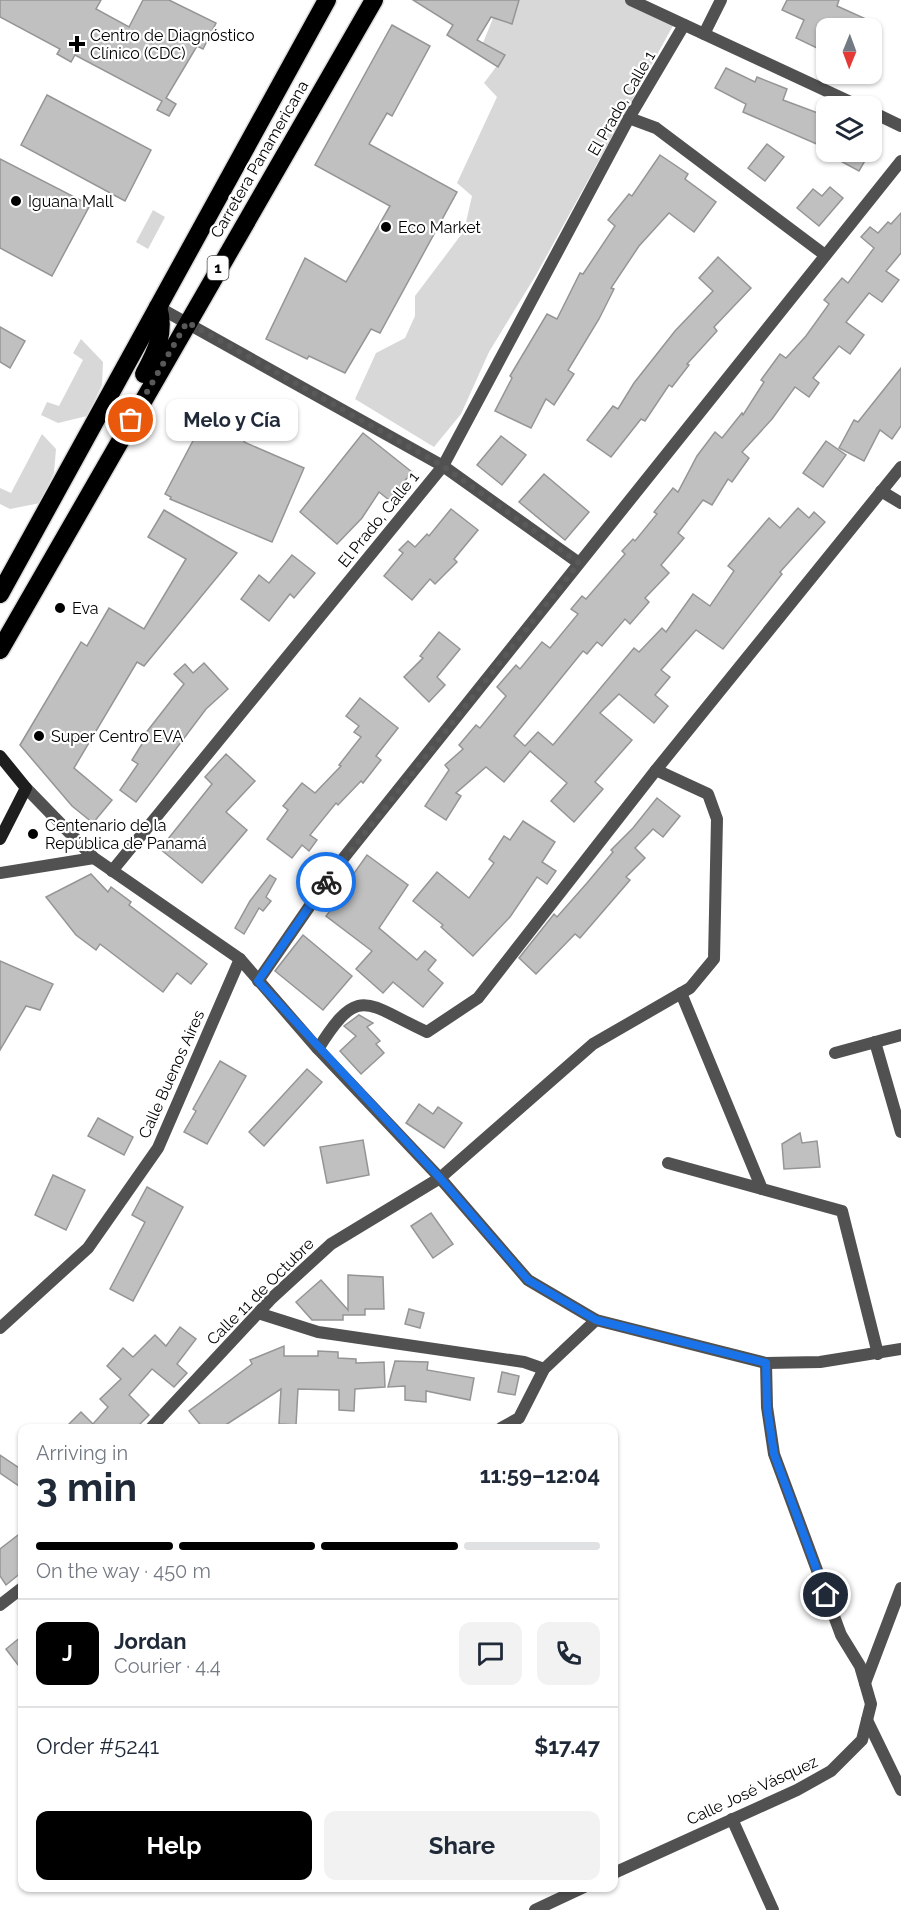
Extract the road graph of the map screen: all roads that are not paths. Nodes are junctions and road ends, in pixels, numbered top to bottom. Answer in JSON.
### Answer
{"nodes":[{"id":1,"x":327,"y":0,"type":"edge"},
{"id":2,"x":374,"y":0,"type":"edge"},
{"id":3,"x":631,"y":0,"type":"edge"},
{"id":4,"x":721,"y":0,"type":"edge"},
{"id":5,"x":684,"y":25,"type":"junction"},
{"id":6,"x":704,"y":34,"type":"junction"},
{"id":7,"x":837,"y":96,"type":"edge"},
{"id":8,"x":882,"y":117,"type":"edge"},
{"id":9,"x":629,"y":118,"type":"junction"},
{"id":10,"x":901,"y":126,"type":"edge"},
{"id":11,"x":901,"y":161,"type":"edge"},
{"id":12,"x":825,"y":255,"type":"junction"},
{"id":13,"x":158,"y":307,"type":"junction"},
{"id":14,"x":187,"y":322,"type":"junction"},
{"id":15,"x":443,"y":466,"type":"junction"},
{"id":16,"x":901,"y":467,"type":"edge"},
{"id":17,"x":881,"y":491,"type":"junction"},
{"id":18,"x":901,"y":503,"type":"edge"},
{"id":19,"x":64,"y":538,"type":"junction"},
{"id":20,"x":579,"y":563,"type":"junction"},
{"id":21,"x":0,"y":594,"type":"edge"},
{"id":22,"x":0,"y":650,"type":"edge"},
{"id":23,"x":0,"y":756,"type":"edge"},
{"id":24,"x":656,"y":770,"type":"junction"},
{"id":25,"x":26,"y":788,"type":"junction"},
{"id":26,"x":0,"y":839,"type":"edge"},
{"id":27,"x":94,"y":858,"type":"junction"},
{"id":28,"x":112,"y":871,"type":"junction"},
{"id":29,"x":0,"y":873,"type":"edge"},
{"id":30,"x":240,"y":959,"type":"junction"},
{"id":31,"x":258,"y":981,"type":"junction"},
{"id":32,"x":681,"y":993,"type":"junction"},
{"id":33,"x":901,"y":1035,"type":"edge"},
{"id":34,"x":875,"y":1042,"type":"junction"},
{"id":35,"x":318,"y":1049,"type":"junction"},
{"id":36,"x":835,"y":1053,"type":"dead end"},
{"id":37,"x":901,"y":1132,"type":"edge"},
{"id":38,"x":668,"y":1163,"type":"dead end"},
{"id":39,"x":440,"y":1178,"type":"junction"},
{"id":40,"x":762,"y":1189,"type":"junction"},
{"id":41,"x":258,"y":1313,"type":"junction"},
{"id":42,"x":596,"y":1320,"type":"junction"},
{"id":43,"x":0,"y":1328,"type":"edge"},
{"id":44,"x":901,"y":1349,"type":"edge"},
{"id":45,"x":878,"y":1354,"type":"junction"},
{"id":46,"x":766,"y":1363,"type":"junction"},
{"id":47,"x":544,"y":1369,"type":"junction"},
{"id":48,"x":155,"y":1424,"type":"edge"},
{"id":49,"x":508,"y":1424,"type":"edge"},
{"id":50,"x":901,"y":1588,"type":"edge"},
{"id":51,"x":18,"y":1591,"type":"edge"},
{"id":52,"x":0,"y":1605,"type":"edge"},
{"id":53,"x":865,"y":1683,"type":"junction"},
{"id":54,"x":867,"y":1720,"type":"junction"},
{"id":55,"x":901,"y":1790,"type":"edge"},
{"id":56,"x":732,"y":1819,"type":"junction"},
{"id":57,"x":618,"y":1871,"type":"edge"},
{"id":58,"x":573,"y":1892,"type":"edge"},
{"id":59,"x":535,"y":1910,"type":"edge"},
{"id":60,"x":773,"y":1910,"type":"edge"}],
"edges":[{"from":1,"to":13,"type":"highway","name":"Carretera Panamericana","number":"1"},
{"from":2,"to":14,"type":"highway","name":"Carretera Panamericana","number":"1"},
{"from":3,"to":5,"type":"street"},
{"from":4,"to":6,"type":"street"},
{"from":5,"to":6,"type":"street"},
{"from":5,"to":9,"type":"street","name":"El Prado, Calle 1"},
{"from":6,"to":7,"type":"street"},
{"from":8,"to":10,"type":"street"},
{"from":9,"to":12,"type":"street"},
{"from":9,"to":15,"type":"street","name":"El Prado, Calle 1"},
{"from":11,"to":12,"type":"street"},
{"from":12,"to":20,"type":"street"},
{"from":13,"to":14,"type":"street"},
{"from":13,"to":19,"type":"highway","number":"1"},
{"from":13,"to":21,"type":"highway","name":"Carretera Panamericana","number":"1"},
{"from":14,"to":15,"type":"street"},
{"from":14,"to":19,"type":"highway","name":"Carretera Panamericana","number":"1"},
{"from":15,"to":20,"type":"street"},
{"from":15,"to":28,"type":"street","name":"El Prado, Calle 1"},
{"from":16,"to":17,"type":"street"},
{"from":17,"to":18,"type":"street"},
{"from":17,"to":24,"type":"street"},
{"from":19,"to":22,"type":"highway","name":"Carretera Panamericana","number":"1"},
{"from":20,"to":31,"type":"street"},
{"from":23,"to":25,"type":"street"},
{"from":24,"to":32,"type":"street","name":"Calle 11 de Octubre"},
{"from":24,"to":35,"type":"street"},
{"from":25,"to":26,"type":"street"},
{"from":25,"to":27,"type":"street"},
{"from":27,"to":28,"type":"street"},
{"from":27,"to":29,"type":"street"},
{"from":28,"to":30,"type":"street"},
{"from":30,"to":31,"type":"street"},
{"from":30,"to":43,"type":"street","name":"Calle Buenos Aires"},
{"from":31,"to":35,"type":"street"},
{"from":32,"to":39,"type":"street","name":"Calle 11 de Octubre"},
{"from":32,"to":40,"type":"street"},
{"from":33,"to":34,"type":"street"},
{"from":34,"to":36,"type":"street"},
{"from":34,"to":37,"type":"street"},
{"from":35,"to":39,"type":"street"},
{"from":38,"to":40,"type":"street"},
{"from":39,"to":41,"type":"street","name":"Calle 11 de Octubre"},
{"from":39,"to":42,"type":"street"},
{"from":40,"to":45,"type":"street"},
{"from":41,"to":47,"type":"street"},
{"from":41,"to":48,"type":"street","name":"Calle 11 de Octubre"},
{"from":42,"to":46,"type":"street"},
{"from":42,"to":47,"type":"street"},
{"from":44,"to":45,"type":"street"},
{"from":45,"to":46,"type":"street"},
{"from":46,"to":53,"type":"street","name":"Calle José Vásquez"},
{"from":47,"to":49,"type":"street"},
{"from":50,"to":53,"type":"street"},
{"from":51,"to":52,"type":"street"},
{"from":53,"to":54,"type":"street","name":"Calle José Vásquez"},
{"from":54,"to":55,"type":"street"},
{"from":54,"to":56,"type":"street","name":"Calle José Vásquez"},
{"from":56,"to":57,"type":"street","name":"Calle José Vásquez"},
{"from":56,"to":60,"type":"street"},
{"from":58,"to":59,"type":"street"}]}
